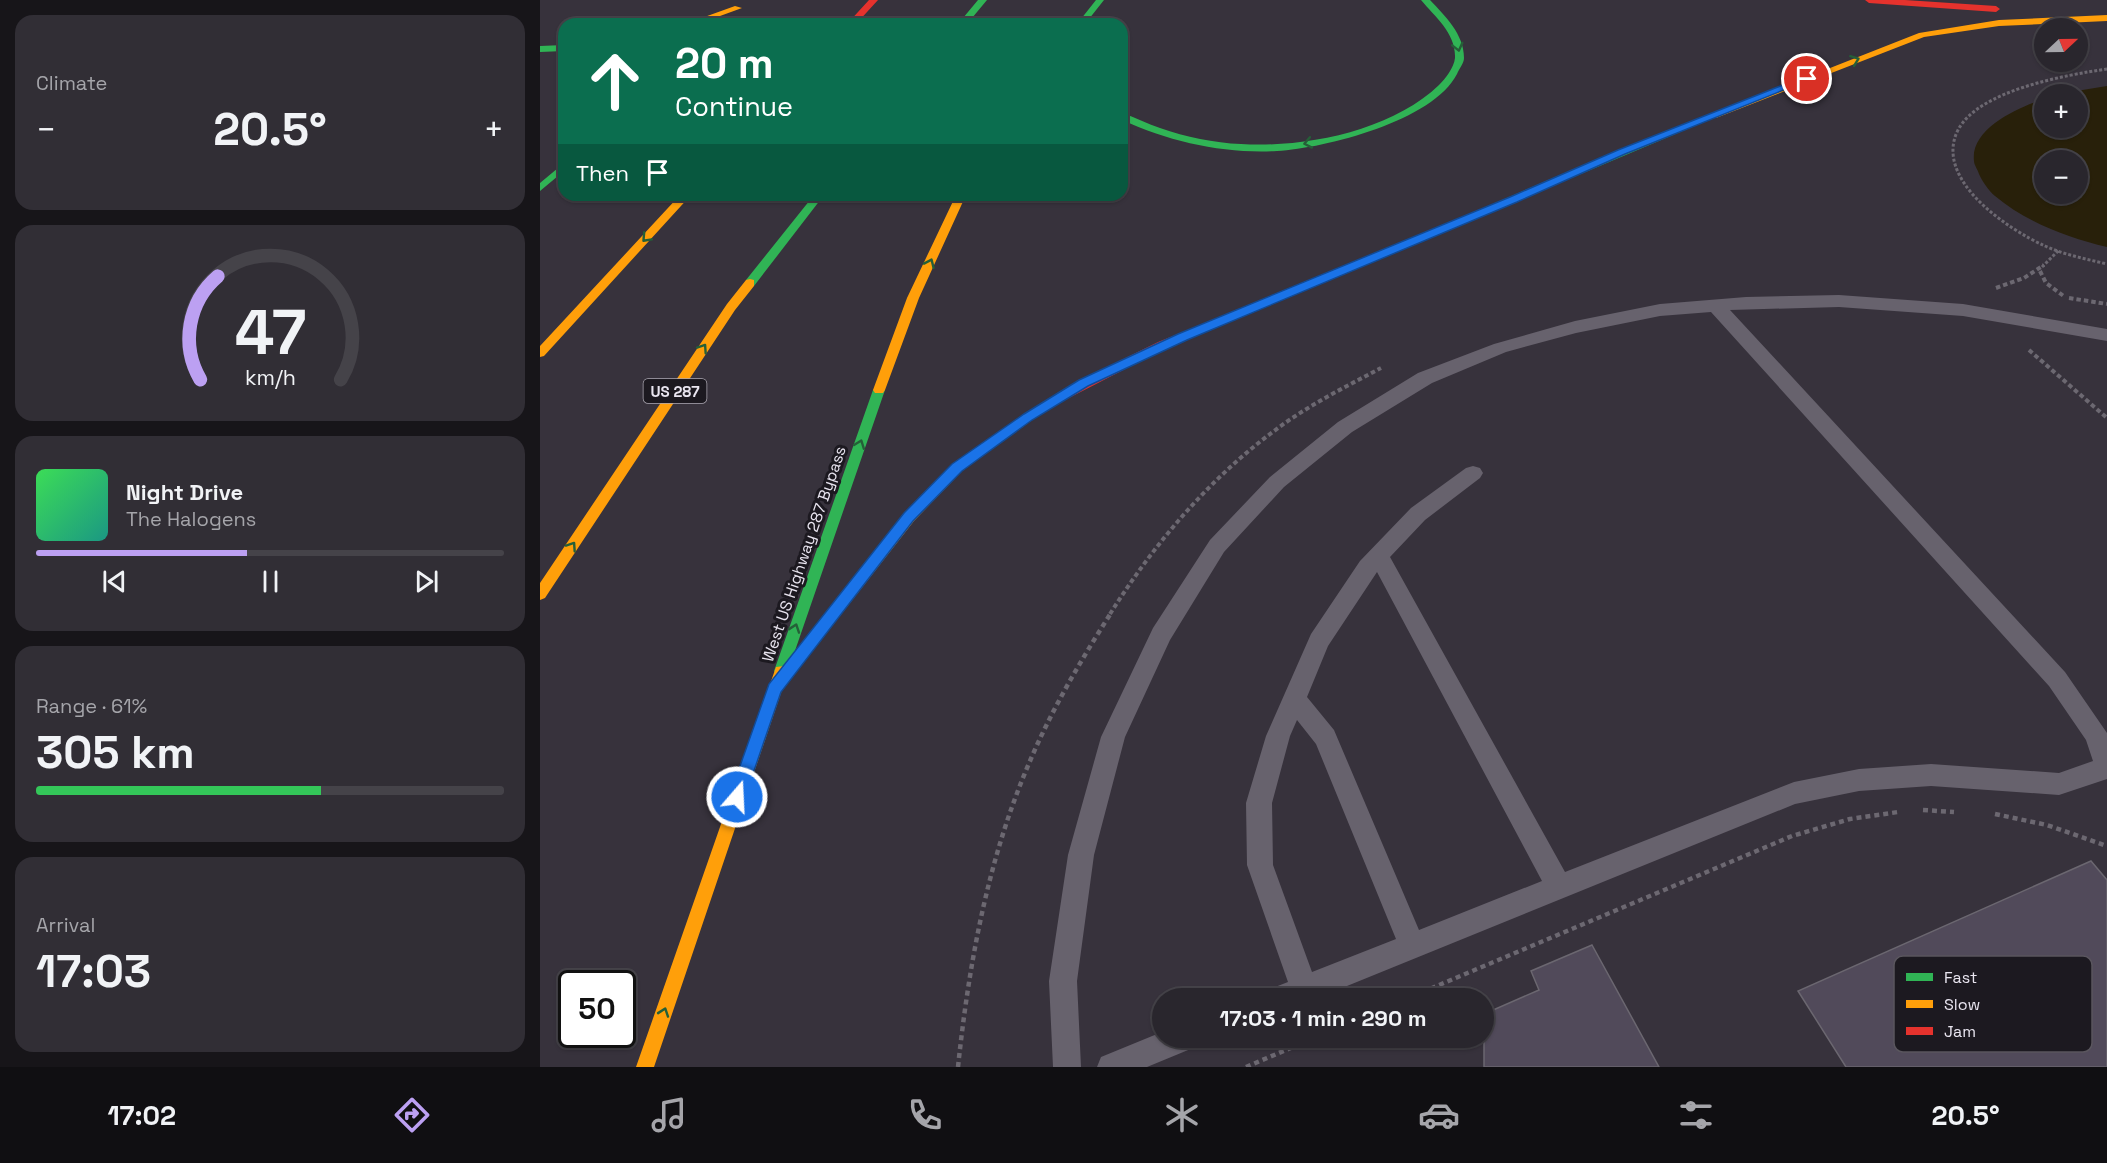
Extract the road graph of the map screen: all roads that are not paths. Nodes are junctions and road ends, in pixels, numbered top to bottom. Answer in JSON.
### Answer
{"nodes":[{"id":1,"x":874,"y":0,"type":"edge"},
{"id":2,"x":983,"y":0,"type":"edge"},
{"id":3,"x":1100,"y":0,"type":"edge"},
{"id":4,"x":1425,"y":0,"type":"edge"},
{"id":5,"x":1869,"y":0,"type":"edge"},
{"id":6,"x":743,"y":4,"type":"edge"},
{"id":7,"x":2107,"y":17,"type":"edge"},
{"id":8,"x":705,"y":18,"type":"edge"},
{"id":9,"x":727,"y":18,"type":"edge"},
{"id":10,"x":857,"y":18,"type":"edge"},
{"id":11,"x":967,"y":18,"type":"edge"},
{"id":12,"x":1086,"y":18,"type":"edge"},
{"id":13,"x":1097,"y":18,"type":"edge"},
{"id":14,"x":558,"y":48,"type":"edge"},
{"id":15,"x":540,"y":49,"type":"edge"},
{"id":16,"x":1128,"y":119,"type":"edge"},
{"id":17,"x":558,"y":172,"type":"edge"},
{"id":18,"x":540,"y":188,"type":"edge"},
{"id":19,"x":680,"y":201,"type":"edge"},
{"id":20,"x":814,"y":201,"type":"edge"},
{"id":21,"x":959,"y":201,"type":"edge"},
{"id":22,"x":1715,"y":305,"type":"junction"},
{"id":23,"x":2107,"y":335,"type":"edge"},
{"id":24,"x":540,"y":353,"type":"edge"},
{"id":25,"x":1473,"y":473,"type":"dead end"},
{"id":26,"x":1379,"y":556,"type":"junction"},
{"id":27,"x":540,"y":594,"type":"edge"},
{"id":28,"x":774,"y":689,"type":"junction"},
{"id":29,"x":1294,"y":699,"type":"junction"},
{"id":30,"x":2107,"y":767,"type":"edge"},
{"id":31,"x":1559,"y":887,"type":"junction"},
{"id":32,"x":1412,"y":946,"type":"junction"},
{"id":33,"x":1304,"y":988,"type":"edge"},
{"id":34,"x":1307,"y":988,"type":"edge"},
{"id":35,"x":1158,"y":1048,"type":"edge"},
{"id":36,"x":645,"y":1067,"type":"edge"},
{"id":37,"x":1067,"y":1067,"type":"edge"},
{"id":38,"x":1111,"y":1067,"type":"edge"}],
"edges":[{"from":1,"to":10,"type":"main road"},
{"from":2,"to":11,"type":"main road"},
{"from":3,"to":12,"type":"main road"},
{"from":3,"to":13,"type":"main road"},
{"from":4,"to":16,"type":"main road","one_way":true},
{"from":5,"to":7,"type":"main road"},
{"from":6,"to":8,"type":"main road"},
{"from":6,"to":9,"type":"main road"},
{"from":28,"to":7,"type":"main road","one_way":true},
{"from":14,"to":15,"type":"main road"},
{"from":17,"to":18,"type":"main road"},
{"from":19,"to":24,"type":"main road","one_way":true},
{"from":27,"to":20,"type":"main road","number":"US 287","one_way":true},
{"from":28,"to":21,"type":"main road","name":"West US Highway 287 Bypass","one_way":true},
{"from":22,"to":23,"type":"lane"},
{"from":22,"to":30,"type":"lane"},
{"from":22,"to":37,"type":"lane"},
{"from":25,"to":26,"type":"lane"},
{"from":26,"to":29,"type":"lane"},
{"from":26,"to":31,"type":"lane"},
{"from":36,"to":28,"type":"main road","name":"West US Highway 287 Bypass","one_way":true},
{"from":29,"to":32,"type":"lane"},
{"from":29,"to":33,"type":"lane"},
{"from":30,"to":31,"type":"lane"},
{"from":31,"to":32,"type":"lane"},
{"from":32,"to":34,"type":"lane"},
{"from":35,"to":38,"type":"lane"}]}
